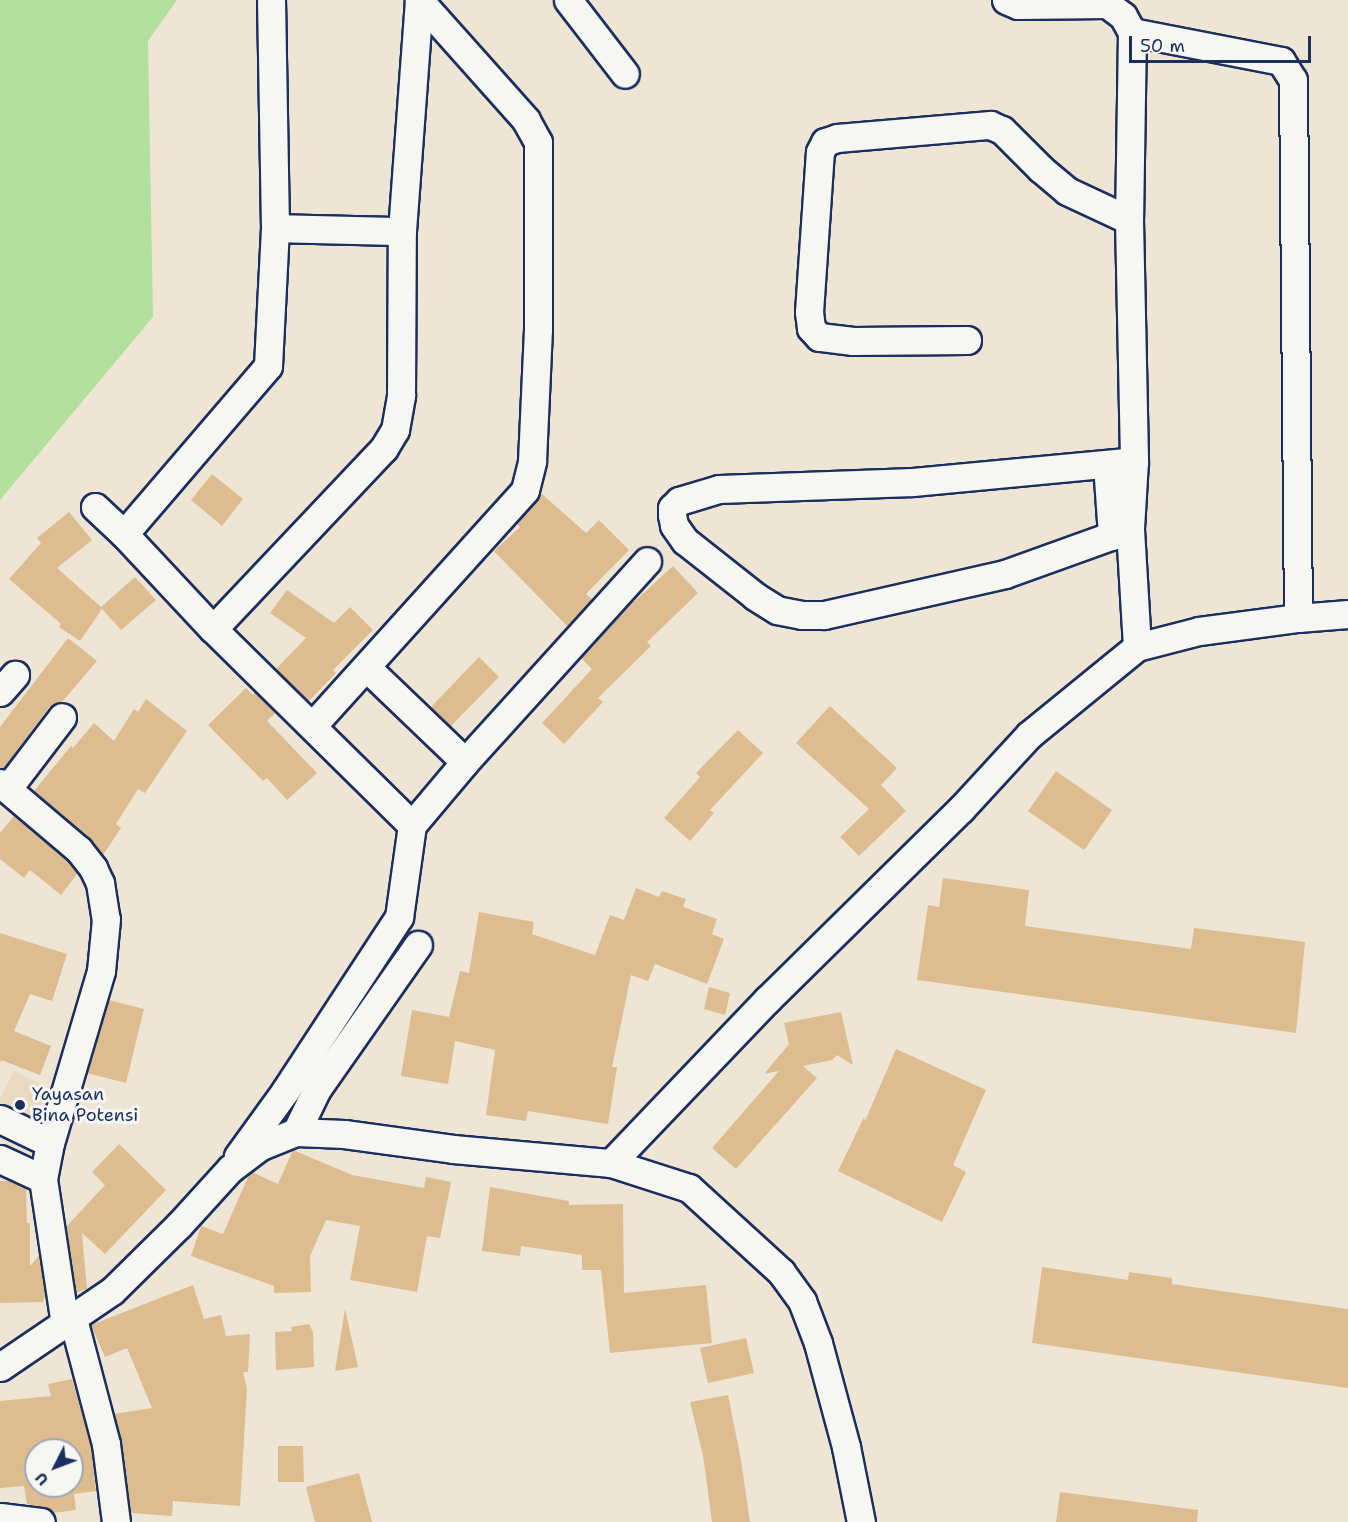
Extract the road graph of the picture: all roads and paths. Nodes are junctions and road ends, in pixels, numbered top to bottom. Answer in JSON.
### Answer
{"nodes":[{"id":1,"x":567,"y":0,"type":"edge"},
{"id":2,"x":1006,"y":0,"type":"edge"},
{"id":3,"x":271,"y":1,"type":"edge"},
{"id":4,"x":1132,"y":32,"type":"junction"},
{"id":5,"x":625,"y":74,"type":"dead end"},
{"id":6,"x":1129,"y":220,"type":"junction"},
{"id":7,"x":275,"y":228,"type":"junction"},
{"id":8,"x":402,"y":231,"type":"junction"},
{"id":9,"x":967,"y":340,"type":"dead end"},
{"id":10,"x":1134,"y":461,"type":"junction"},
{"id":11,"x":1107,"y":464,"type":"junction"},
{"id":12,"x":95,"y":507,"type":"dead end"},
{"id":13,"x":1121,"y":533,"type":"junction"},
{"id":14,"x":124,"y":534,"type":"junction"},
{"id":15,"x":647,"y":561,"type":"dead end"},
{"id":16,"x":1348,"y":614,"type":"edge"},
{"id":17,"x":1298,"y":618,"type":"junction"},
{"id":18,"x":213,"y":629,"type":"junction"},
{"id":19,"x":1137,"y":648,"type":"junction"},
{"id":20,"x":366,"y":668,"type":"junction"},
{"id":21,"x":62,"y":717,"type":"dead end"},
{"id":22,"x":313,"y":725,"type":"junction"},
{"id":23,"x":465,"y":762,"type":"junction"},
{"id":24,"x":4,"y":786,"type":"edge"},
{"id":25,"x":412,"y":825,"type":"junction"},
{"id":26,"x":418,"y":945,"type":"dead end"},
{"id":27,"x":0,"y":1119,"type":"edge"},
{"id":28,"x":296,"y":1132,"type":"junction"},
{"id":29,"x":50,"y":1143,"type":"junction"},
{"id":30,"x":0,"y":1159,"type":"edge"},
{"id":31,"x":611,"y":1163,"type":"junction"},
{"id":32,"x":230,"y":1169,"type":"junction"},
{"id":33,"x":43,"y":1179,"type":"junction"},
{"id":34,"x":69,"y":1322,"type":"junction"},
{"id":35,"x":0,"y":1367,"type":"edge"},
{"id":36,"x":0,"y":1517,"type":"edge"},
{"id":37,"x":41,"y":1522,"type":"edge"},
{"id":38,"x":116,"y":1522,"type":"edge"},
{"id":39,"x":861,"y":1522,"type":"edge"}],
"edges":[{"from":1,"to":5,"type":"street"},
{"from":2,"to":4,"type":"street"},
{"from":3,"to":7,"type":"street"},
{"from":4,"to":6,"type":"street"},
{"from":4,"to":17,"type":"street"},
{"from":6,"to":9,"type":"street"},
{"from":6,"to":10,"type":"street"},
{"from":7,"to":8,"type":"street"},
{"from":7,"to":14,"type":"street"},
{"from":8,"to":18,"type":"street"},
{"from":8,"to":20,"type":"street"},
{"from":10,"to":11,"type":"street"},
{"from":10,"to":13,"type":"street"},
{"from":11,"to":13,"type":"street"},
{"from":11,"to":13,"type":"street"},
{"from":12,"to":14,"type":"street"},
{"from":13,"to":19,"type":"street"},
{"from":14,"to":18,"type":"street"},
{"from":15,"to":23,"type":"street"},
{"from":16,"to":17,"type":"street"},
{"from":17,"to":19,"type":"street"},
{"from":18,"to":22,"type":"street"},
{"from":19,"to":31,"type":"street"},
{"from":20,"to":22,"type":"street"},
{"from":20,"to":23,"type":"street"},
{"from":21,"to":24,"type":"street"},
{"from":22,"to":25,"type":"street"},
{"from":23,"to":25,"type":"street"},
{"from":24,"to":29,"type":"street"},
{"from":25,"to":32,"type":"street"},
{"from":26,"to":28,"type":"street"},
{"from":27,"to":29,"type":"street"},
{"from":28,"to":31,"type":"street"},
{"from":28,"to":32,"type":"street"},
{"from":29,"to":33,"type":"street"},
{"from":30,"to":33,"type":"street"},
{"from":31,"to":39,"type":"street"},
{"from":32,"to":34,"type":"street"},
{"from":33,"to":34,"type":"street"},
{"from":34,"to":35,"type":"street"},
{"from":34,"to":38,"type":"street"},
{"from":36,"to":37,"type":"street"}]}
